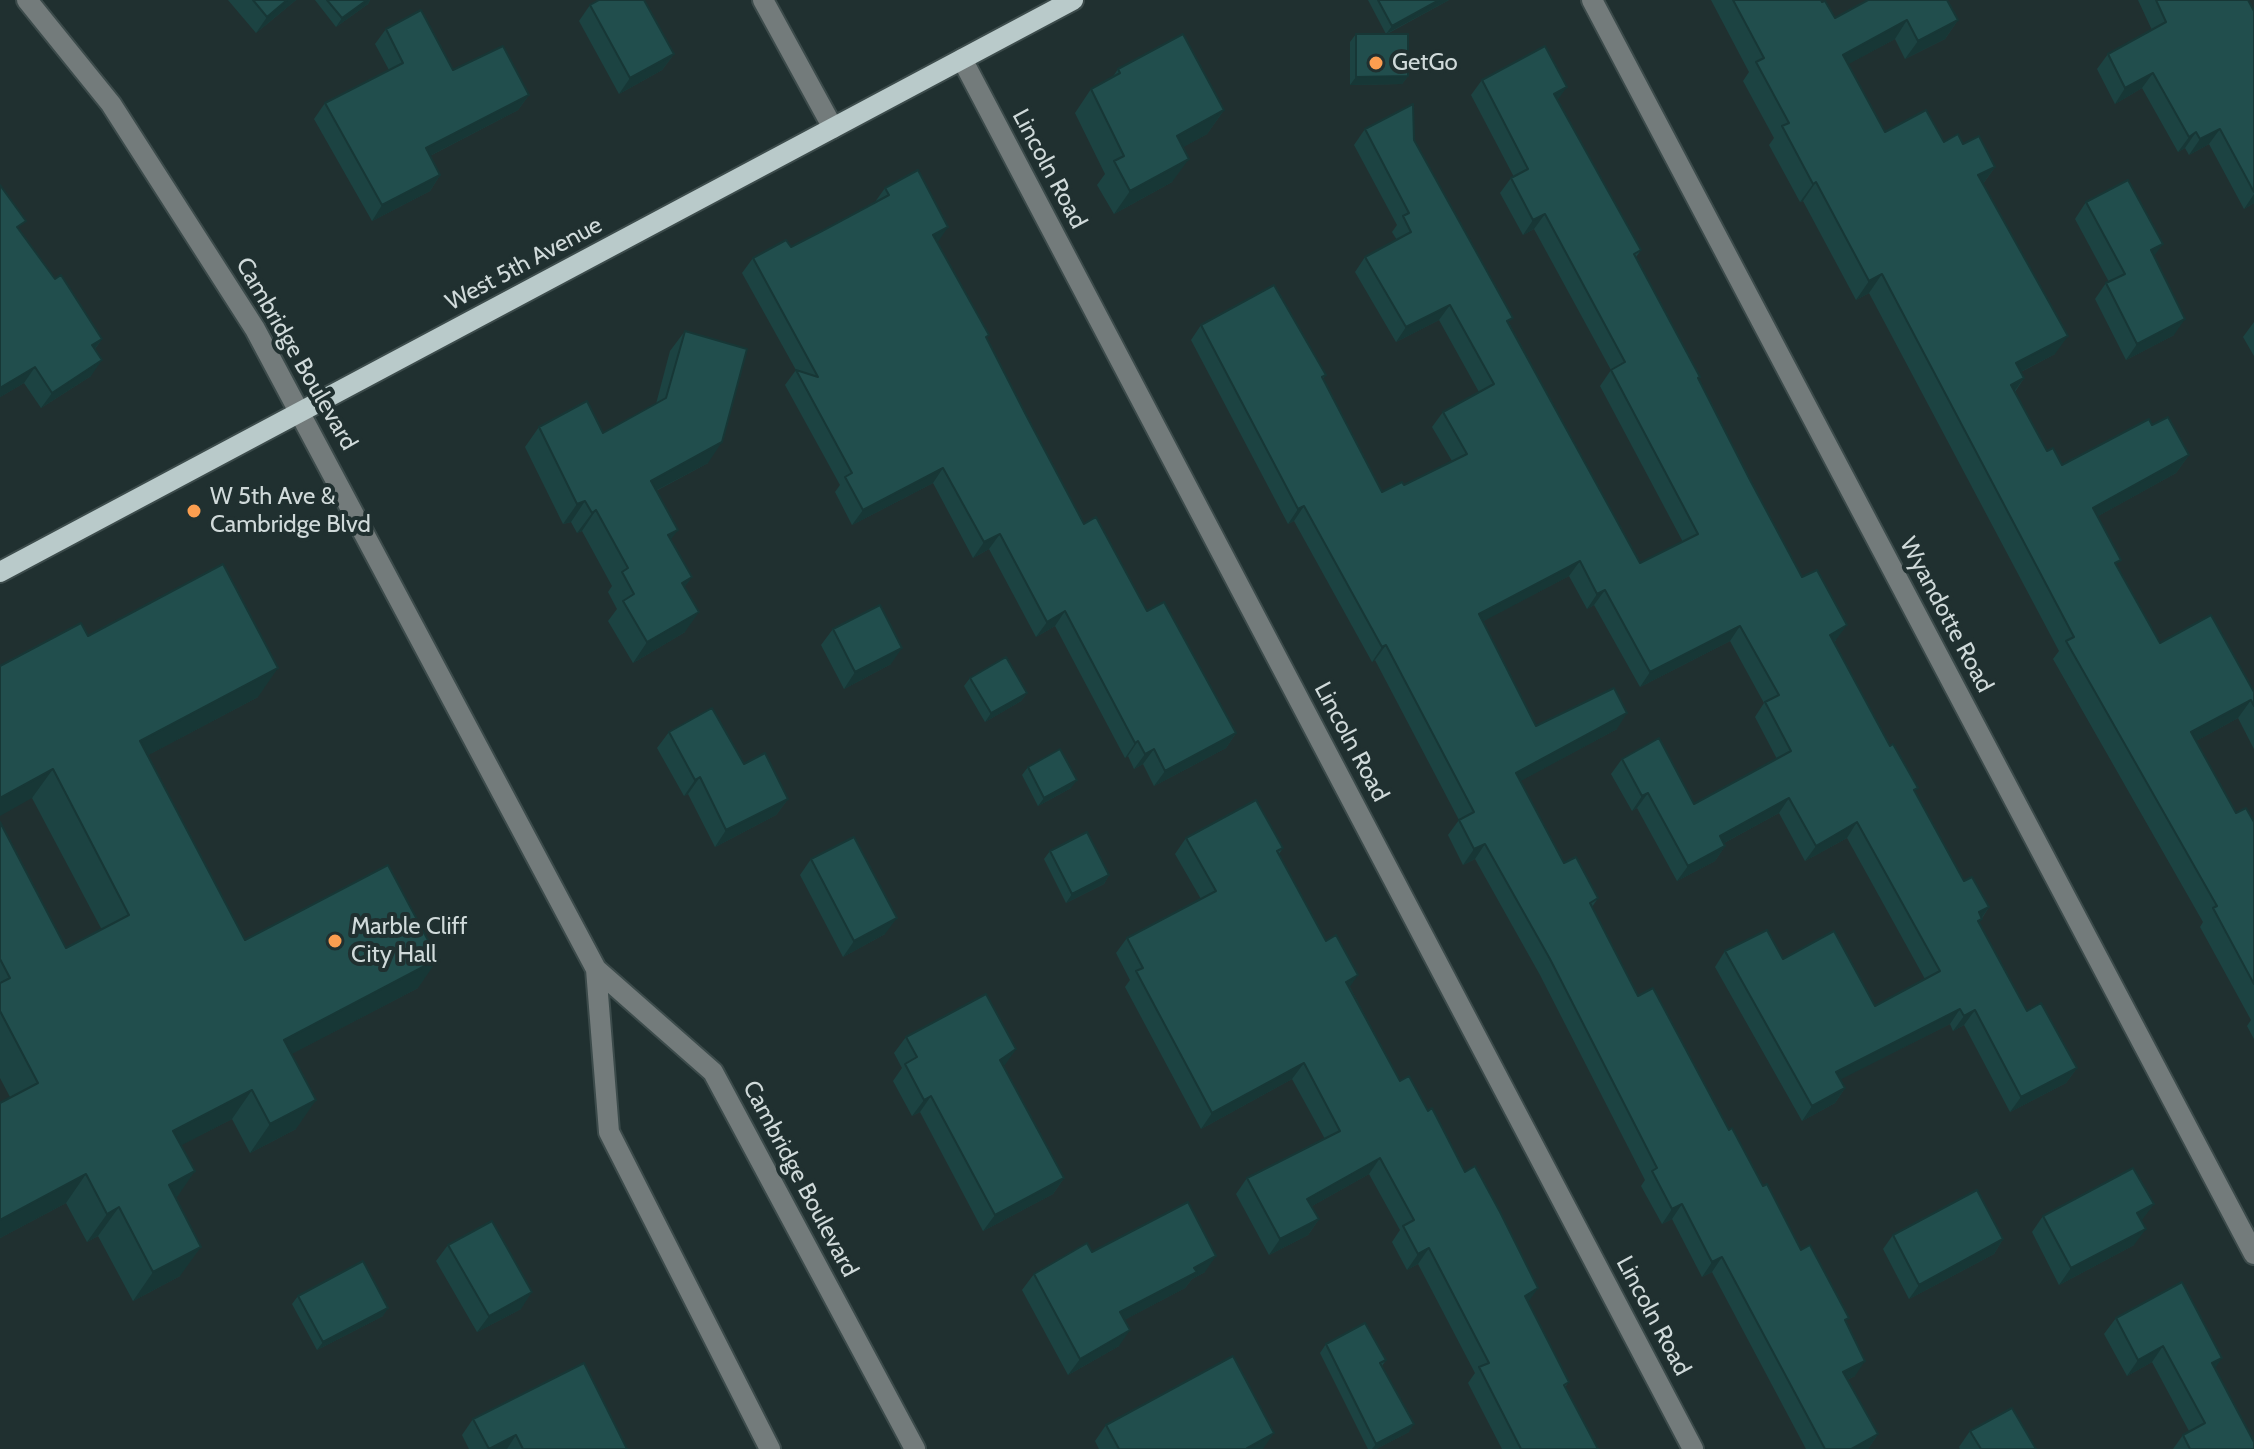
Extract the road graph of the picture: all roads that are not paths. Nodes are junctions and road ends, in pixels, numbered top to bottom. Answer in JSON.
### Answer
{"nodes":[{"id":1,"x":27,"y":0,"type":"edge"},
{"id":2,"x":763,"y":0,"type":"edge"},
{"id":3,"x":1073,"y":0,"type":"edge"},
{"id":4,"x":1592,"y":0,"type":"edge"},
{"id":5,"x":962,"y":59,"type":"junction"},
{"id":6,"x":833,"y":128,"type":"junction"},
{"id":7,"x":301,"y":412,"type":"junction"},
{"id":8,"x":0,"y":572,"type":"edge"},
{"id":9,"x":596,"y":969,"type":"junction"},
{"id":10,"x":2254,"y":1254,"type":"edge"},
{"id":11,"x":770,"y":1449,"type":"edge"},
{"id":12,"x":915,"y":1449,"type":"edge"},
{"id":13,"x":1693,"y":1449,"type":"edge"}],
"edges":[{"from":1,"to":7,"type":"street","name":"Cambridge Boulevard"},
{"from":2,"to":6,"type":"street"},
{"from":3,"to":5,"type":"main road","name":"West 5th Avenue"},
{"from":4,"to":10,"type":"street","name":"Wyandotte Road"},
{"from":5,"to":6,"type":"main road","name":"West 5th Avenue"},
{"from":5,"to":13,"type":"street","name":"Lincoln Road"},
{"from":6,"to":7,"type":"main road","name":"West 5th Avenue"},
{"from":7,"to":8,"type":"main road","name":"West 5th Avenue"},
{"from":7,"to":9,"type":"street","name":"Cambridge Boulevard"},
{"from":9,"to":11,"type":"street","name":"Cambridge Boulevard"},
{"from":9,"to":12,"type":"street","name":"Cambridge Boulevard"}]}
